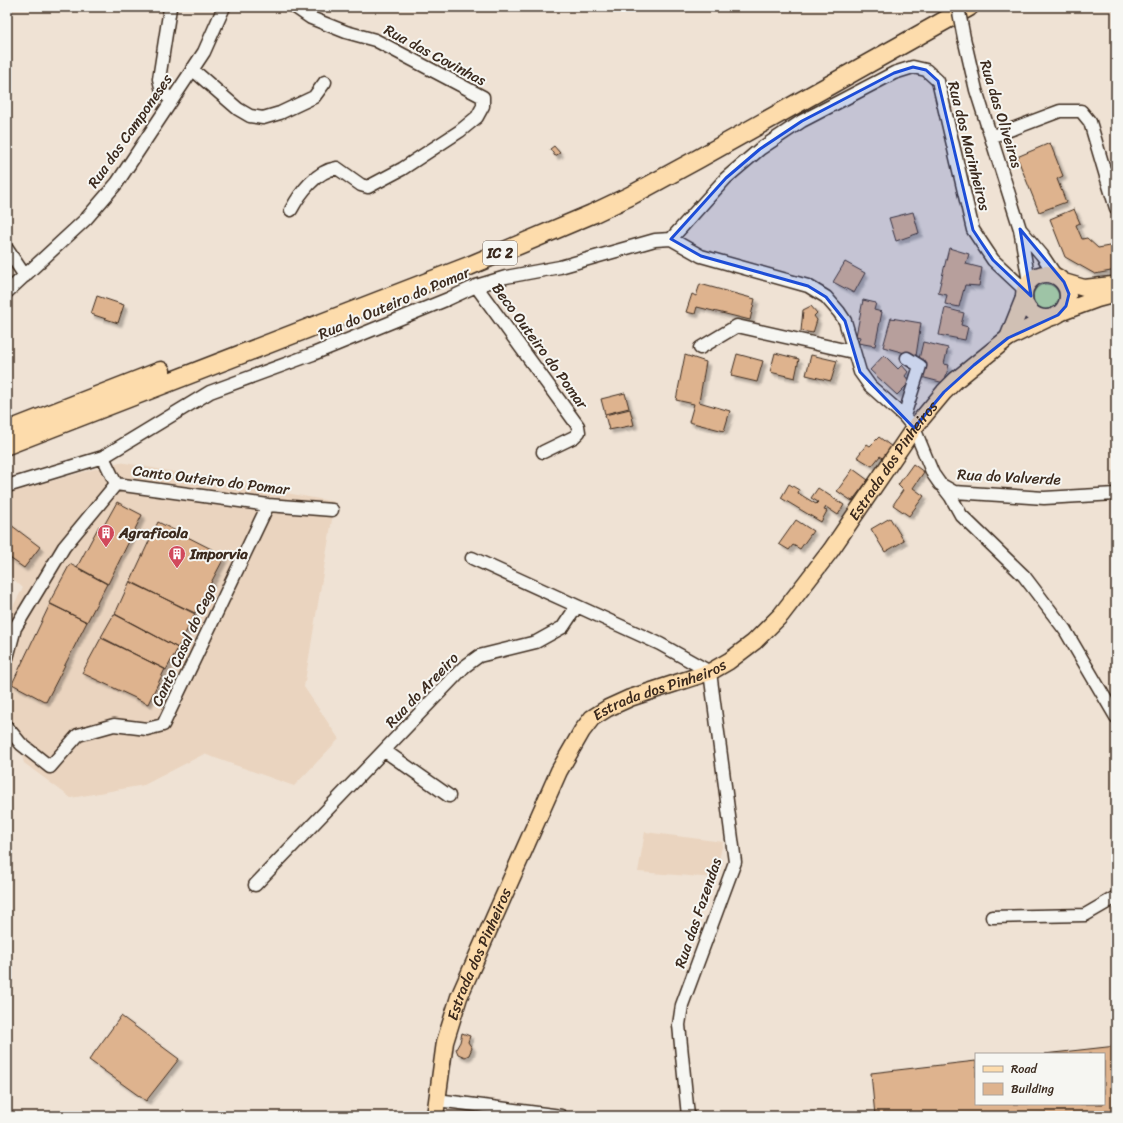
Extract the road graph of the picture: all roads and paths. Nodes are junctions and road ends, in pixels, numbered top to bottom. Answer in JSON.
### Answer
{"nodes":[{"id":1,"x":224,"y":7,"type":"edge"},
{"id":2,"x":295,"y":7,"type":"edge"},
{"id":3,"x":946,"y":7,"type":"edge"},
{"id":4,"x":958,"y":7,"type":"edge"},
{"id":5,"x":969,"y":7,"type":"edge"},
{"id":6,"x":170,"y":8,"type":"dead end"},
{"id":7,"x":192,"y":69,"type":"junction"},
{"id":8,"x":325,"y":82,"type":"dead end"},
{"id":9,"x":171,"y":100,"type":"junction"},
{"id":10,"x":991,"y":137,"type":"junction"},
{"id":11,"x":1111,"y":175,"type":"edge"},
{"id":12,"x":1116,"y":208,"type":"edge"},
{"id":13,"x":291,"y":210,"type":"dead end"},
{"id":14,"x":1020,"y":230,"type":"junction"},
{"id":15,"x":670,"y":239,"type":"junction"},
{"id":16,"x":7,"y":249,"type":"edge"},
{"id":17,"x":25,"y":276,"type":"junction"},
{"id":18,"x":1060,"y":279,"type":"junction"},
{"id":19,"x":1116,"y":284,"type":"edge"},
{"id":20,"x":476,"y":286,"type":"junction"},
{"id":21,"x":1026,"y":290,"type":"junction"},
{"id":22,"x":7,"y":292,"type":"edge"},
{"id":23,"x":1116,"y":294,"type":"edge"},
{"id":24,"x":1056,"y":315,"type":"junction"},
{"id":25,"x":1008,"y":338,"type":"junction"},
{"id":26,"x":852,"y":346,"type":"junction"},
{"id":27,"x":700,"y":348,"type":"dead end"},
{"id":28,"x":907,"y":358,"type":"dead end"},
{"id":29,"x":909,"y":422,"type":"junction"},
{"id":30,"x":7,"y":431,"type":"edge"},
{"id":31,"x":7,"y":445,"type":"edge"},
{"id":32,"x":543,"y":452,"type":"dead end"},
{"id":33,"x":103,"y":457,"type":"junction"},
{"id":34,"x":116,"y":484,"type":"junction"},
{"id":35,"x":940,"y":484,"type":"junction"},
{"id":36,"x":7,"y":486,"type":"edge"},
{"id":37,"x":1116,"y":494,"type":"edge"},
{"id":38,"x":268,"y":505,"type":"junction"},
{"id":39,"x":332,"y":510,"type":"dead end"},
{"id":40,"x":472,"y":558,"type":"dead end"},
{"id":41,"x":577,"y":606,"type":"junction"},
{"id":42,"x":7,"y":658,"type":"edge"},
{"id":43,"x":710,"y":672,"type":"junction"},
{"id":44,"x":1116,"y":717,"type":"edge"},
{"id":45,"x":7,"y":727,"type":"edge"},
{"id":46,"x":385,"y":751,"type":"junction"},
{"id":47,"x":449,"y":796,"type":"dead end"},
{"id":48,"x":255,"y":885,"type":"dead end"},
{"id":49,"x":1116,"y":897,"type":"edge"},
{"id":50,"x":992,"y":918,"type":"dead end"},
{"id":51,"x":437,"y":1100,"type":"junction"},
{"id":52,"x":495,"y":1112,"type":"edge"},
{"id":53,"x":435,"y":1116,"type":"edge"},
{"id":54,"x":561,"y":1116,"type":"edge"},
{"id":55,"x":688,"y":1116,"type":"edge"}],
"edges":[{"from":1,"to":7,"type":"street","name":"Rua dos Camponeses"},
{"from":2,"to":13,"type":"street","name":"Rua das Covinhas"},
{"from":3,"to":30,"type":"highway","number":"IC 2"},
{"from":4,"to":10,"type":"street","name":"Rua das Oliveiras","bridge":true},
{"from":5,"to":31,"type":"highway","number":"IC 2"},
{"from":6,"to":9,"type":"street"},
{"from":7,"to":8,"type":"street"},
{"from":7,"to":9,"type":"street","name":"Rua dos Camponeses"},
{"from":9,"to":17,"type":"street","name":"Rua dos Camponeses"},
{"from":10,"to":11,"type":"street"},
{"from":10,"to":14,"type":"street","name":"Rua das Oliveiras"},
{"from":11,"to":12,"type":"street"},
{"from":14,"to":18,"type":"street"},
{"from":14,"to":21,"type":"street","name":"Rua das Oliveiras"},
{"from":15,"to":20,"type":"street","name":"Rua do Outeiro do Pomar"},
{"from":15,"to":21,"type":"street","name":"Rua dos Marinheiros"},
{"from":15,"to":26,"type":"street"},
{"from":16,"to":17,"type":"street"},
{"from":17,"to":22,"type":"street","name":"Rua dos Camponeses"},
{"from":18,"to":19,"type":"main road"},
{"from":18,"to":21,"type":"main road"},
{"from":18,"to":24,"type":"main road"},
{"from":20,"to":32,"type":"street","name":"Beco Outeiro do Pomar"},
{"from":20,"to":33,"type":"street","name":"Rua do Outeiro do Pomar"},
{"from":21,"to":24,"type":"main road"},
{"from":21,"to":25,"type":"main road","name":"Estrada dos Pinheiros"},
{"from":23,"to":24,"type":"main road","name":"Estrada dos Pinheiros"},
{"from":24,"to":25,"type":"main road","name":"Estrada dos Pinheiros"},
{"from":25,"to":29,"type":"main road","name":"Estrada dos Pinheiros"},
{"from":26,"to":27,"type":"street"},
{"from":26,"to":29,"type":"street"},
{"from":28,"to":29,"type":"street"},
{"from":29,"to":35,"type":"street","name":"Rua do Valverde"},
{"from":29,"to":43,"type":"main road","name":"Estrada dos Pinheiros"},
{"from":33,"to":34,"type":"street","name":"Canto Outeiro do Pomar"},
{"from":33,"to":36,"type":"street","name":"Rua do Outeiro do Pomar"},
{"from":34,"to":38,"type":"street","name":"Canto Outeiro do Pomar"},
{"from":34,"to":42,"type":"street"},
{"from":35,"to":37,"type":"street","name":"Rua do Valverde"},
{"from":35,"to":44,"type":"street"},
{"from":38,"to":39,"type":"street","name":"Canto Outeiro do Pomar"},
{"from":38,"to":45,"type":"street","name":"Canto Casal do Cego"},
{"from":40,"to":41,"type":"street"},
{"from":41,"to":43,"type":"street"},
{"from":41,"to":46,"type":"street","name":"Rua do Areeiro"},
{"from":43,"to":51,"type":"main road","name":"Estrada dos Pinheiros"},
{"from":43,"to":55,"type":"street","name":"Rua das Fazendas"},
{"from":46,"to":47,"type":"street"},
{"from":46,"to":48,"type":"street","name":"Rua do Areeiro"},
{"from":49,"to":50,"type":"street"},
{"from":51,"to":52,"type":"street"},
{"from":51,"to":53,"type":"main road","name":"Estrada dos Pinheiros"},
{"from":52,"to":54,"type":"street"}]}
